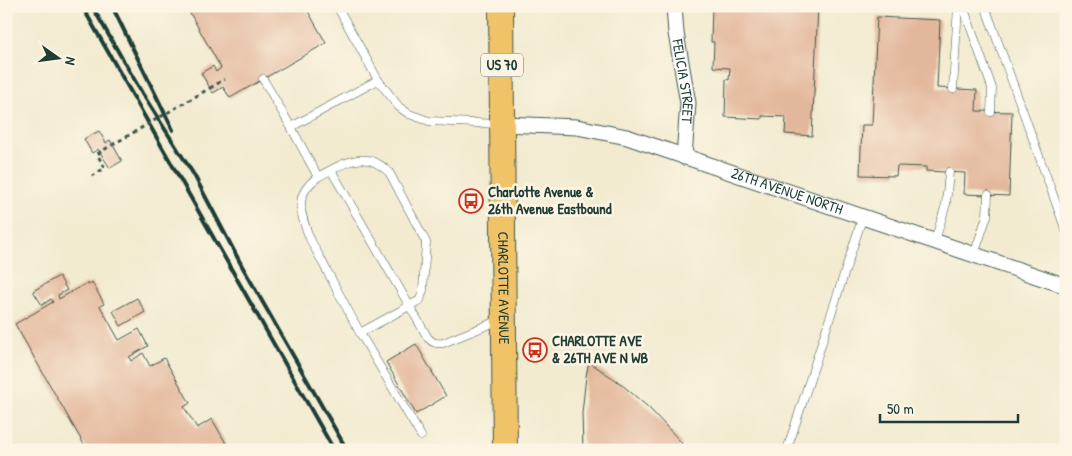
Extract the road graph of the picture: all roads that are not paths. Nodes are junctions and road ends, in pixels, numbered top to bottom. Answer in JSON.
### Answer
{"nodes":[{"id":1,"x":337,"y":6,"type":"edge"},
{"id":2,"x":501,"y":6,"type":"edge"},
{"id":3,"x":674,"y":6,"type":"edge"},
{"id":4,"x":958,"y":6,"type":"edge"},
{"id":5,"x":963,"y":6,"type":"edge"},
{"id":6,"x":985,"y":6,"type":"edge"},
{"id":7,"x":263,"y":79,"type":"dead end"},
{"id":8,"x":378,"y":80,"type":"junction"},
{"id":9,"x":953,"y":89,"type":"dead end"},
{"id":10,"x":991,"y":112,"type":"dead end"},
{"id":11,"x":503,"y":124,"type":"junction"},
{"id":12,"x":291,"y":127,"type":"junction"},
{"id":13,"x":684,"y":157,"type":"junction"},
{"id":14,"x":331,"y":170,"type":"junction"},
{"id":15,"x":949,"y":172,"type":"dead end"},
{"id":16,"x":318,"y":177,"type":"junction"},
{"id":17,"x":988,"y":195,"type":"dead end"},
{"id":18,"x":863,"y":216,"type":"junction"},
{"id":19,"x":1066,"y":231,"type":"edge"},
{"id":20,"x":935,"y":241,"type":"junction"},
{"id":21,"x":974,"y":255,"type":"junction"},
{"id":22,"x":1065,"y":290,"type":"edge"},
{"id":23,"x":409,"y":307,"type":"junction"},
{"id":24,"x":504,"y":319,"type":"junction"},
{"id":25,"x":360,"y":334,"type":"junction"},
{"id":26,"x":421,"y":436,"type":"dead end"},
{"id":27,"x":505,"y":450,"type":"edge"},
{"id":28,"x":787,"y":450,"type":"edge"}],
"edges":[{"from":1,"to":8,"type":"lane"},
{"from":2,"to":11,"type":"main road","name":"CHARLOTTE AVENUE","number":"US 70"},
{"from":3,"to":13,"type":"street","name":"FELICIA STREET"},
{"from":4,"to":9,"type":"lane"},
{"from":5,"to":10,"type":"lane"},
{"from":6,"to":19,"type":"lane"},
{"from":7,"to":12,"type":"lane"},
{"from":8,"to":11,"type":"lane"},
{"from":8,"to":12,"type":"lane"},
{"from":11,"to":13,"type":"street","name":"26TH AVENUE NORTH"},
{"from":11,"to":24,"type":"main road","name":"CHARLOTTE AVENUE","number":"US 70"},
{"from":12,"to":16,"type":"lane"},
{"from":13,"to":18,"type":"street","name":"26TH AVENUE NORTH"},
{"from":14,"to":16,"type":"lane"},
{"from":14,"to":23,"type":"lane"},
{"from":14,"to":23,"type":"lane"},
{"from":15,"to":20,"type":"lane"},
{"from":16,"to":25,"type":"lane"},
{"from":17,"to":21,"type":"lane"},
{"from":18,"to":20,"type":"street","name":"26TH AVENUE NORTH"},
{"from":18,"to":28,"type":"lane"},
{"from":20,"to":21,"type":"street","name":"26TH AVENUE NORTH"},
{"from":21,"to":22,"type":"street","name":"26TH AVENUE NORTH"},
{"from":23,"to":24,"type":"lane"},
{"from":23,"to":25,"type":"lane"},
{"from":24,"to":27,"type":"main road","name":"CHARLOTTE AVENUE","number":"US 70"},
{"from":25,"to":26,"type":"lane"}]}
